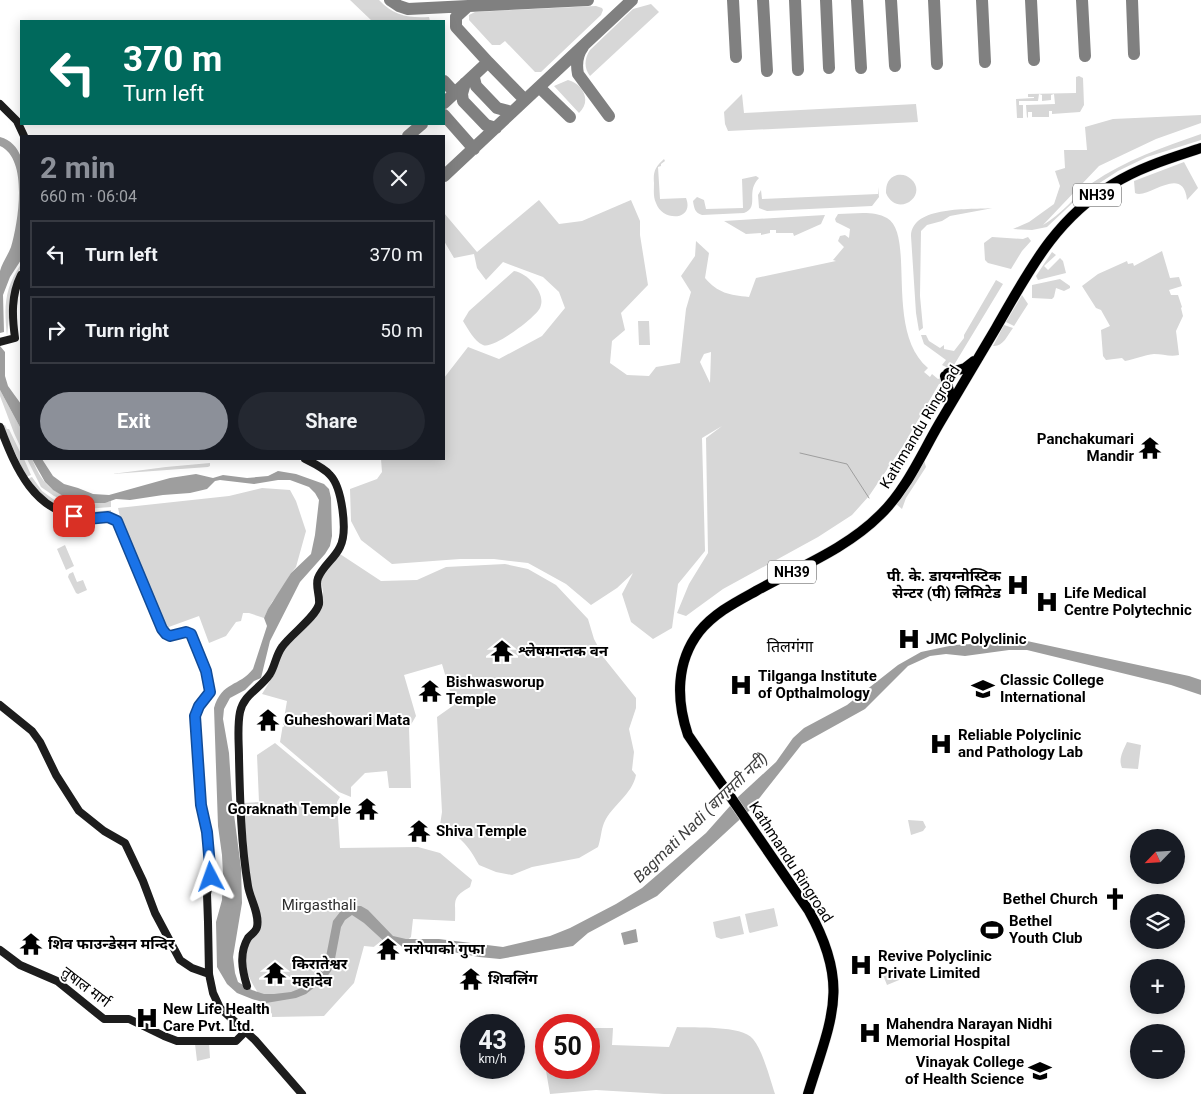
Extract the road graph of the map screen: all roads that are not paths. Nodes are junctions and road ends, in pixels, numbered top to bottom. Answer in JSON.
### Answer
{"nodes":[{"id":1,"x":0,"y":104,"type":"edge"},
{"id":2,"x":24,"y":135,"type":"edge"},
{"id":3,"x":1201,"y":148,"type":"edge"},
{"id":4,"x":20,"y":277,"type":"edge"},
{"id":5,"x":0,"y":342,"type":"edge"},
{"id":6,"x":979,"y":358,"type":"junction"},
{"id":7,"x":952,"y":402,"type":"junction"},
{"id":8,"x":0,"y":427,"type":"edge"},
{"id":9,"x":307,"y":460,"type":"edge"},
{"id":10,"x":0,"y":704,"type":"edge"},
{"id":11,"x":0,"y":950,"type":"edge"},
{"id":12,"x":209,"y":974,"type":"junction"},
{"id":13,"x":247,"y":986,"type":"dead end"},
{"id":14,"x":245,"y":1032,"type":"junction"},
{"id":15,"x":302,"y":1094,"type":"edge"},
{"id":16,"x":808,"y":1094,"type":"edge"}],
"edges":[{"from":1,"to":2,"type":"main road"},
{"from":3,"to":6,"type":"highway","name":"Kathmandu Ringroad","number":"NH39"},
{"from":4,"to":5,"type":"main road"},
{"from":6,"to":7,"type":"highway","name":"Kathmandu Ringroad","number":"NH39"},
{"from":6,"to":7,"type":"highway"},
{"from":7,"to":16,"type":"highway","name":"Kathmandu Ringroad","number":"NH39"},
{"from":8,"to":12,"type":"main road"},
{"from":9,"to":13,"type":"main road"},
{"from":10,"to":12,"type":"main road"},
{"from":11,"to":14,"type":"main road","name":"तुषाल मार्ग"},
{"from":12,"to":14,"type":"main road"},
{"from":14,"to":15,"type":"main road"}]}
